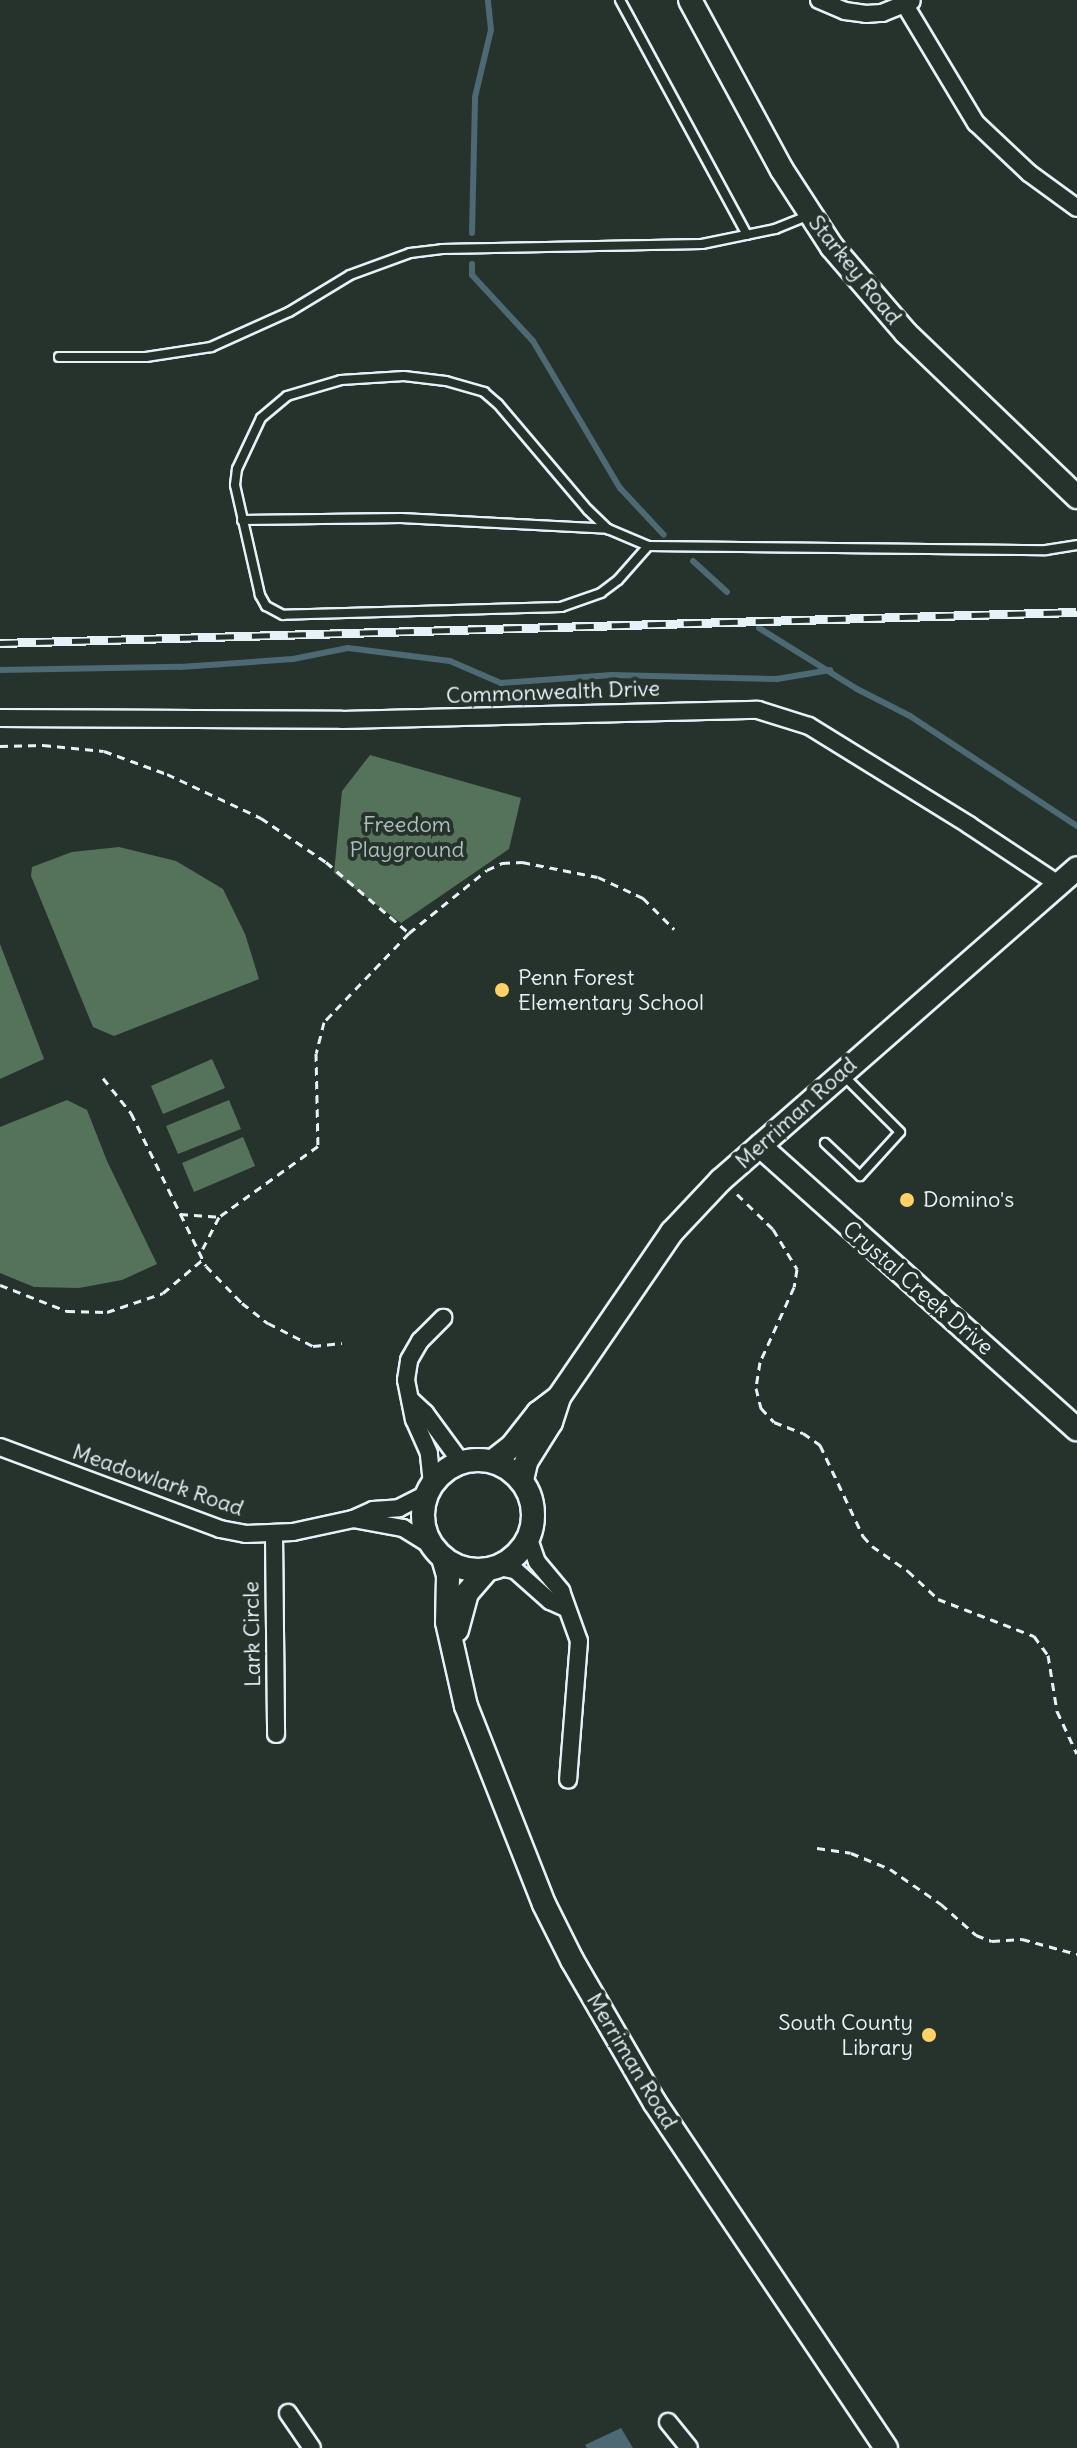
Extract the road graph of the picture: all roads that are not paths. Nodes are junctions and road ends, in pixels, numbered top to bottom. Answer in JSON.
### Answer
{"nodes":[{"id":1,"x":620,"y":0,"type":"edge"},
{"id":2,"x":819,"y":0,"type":"edge"},
{"id":3,"x":696,"y":2,"type":"edge"},
{"id":4,"x":909,"y":2,"type":"edge"},
{"id":5,"x":1077,"y":208,"type":"edge"},
{"id":6,"x":809,"y":215,"type":"junction"},
{"id":7,"x":747,"y":235,"type":"junction"},
{"id":8,"x":59,"y":357,"type":"dead end"},
{"id":9,"x":1077,"y":497,"type":"edge"},
{"id":10,"x":242,"y":520,"type":"junction"},
{"id":11,"x":608,"y":529,"type":"junction"},
{"id":12,"x":1077,"y":545,"type":"edge"},
{"id":13,"x":648,"y":546,"type":"junction"},
{"id":14,"x":0,"y":718,"type":"edge"},
{"id":15,"x":1077,"y":868,"type":"edge"},
{"id":16,"x":1058,"y":884,"type":"junction"},
{"id":17,"x":841,"y":1073,"type":"junction"},
{"id":18,"x":825,"y":1143,"type":"dead end"},
{"id":19,"x":760,"y":1146,"type":"junction"},
{"id":20,"x":443,"y":1318,"type":"dead end"},
{"id":21,"x":559,"y":1397,"type":"junction"},
{"id":22,"x":410,"y":1399,"type":"junction"},
{"id":23,"x":1077,"y":1429,"type":"edge"},
{"id":24,"x":0,"y":1447,"type":"edge"},
{"id":25,"x":493,"y":1461,"type":"junction"},
{"id":26,"x":461,"y":1462,"type":"junction"},
{"id":27,"x":522,"y":1480,"type":"junction"},
{"id":28,"x":429,"y":1489,"type":"junction"},
{"id":29,"x":353,"y":1519,"type":"junction"},
{"id":30,"x":274,"y":1534,"type":"junction"},
{"id":31,"x":529,"y":1539,"type":"junction"},
{"id":32,"x":438,"y":1552,"type":"junction"},
{"id":33,"x":493,"y":1568,"type":"junction"},
{"id":34,"x":566,"y":1608,"type":"junction"},
{"id":35,"x":453,"y":1638,"type":"junction"},
{"id":36,"x":276,"y":1734,"type":"dead end"},
{"id":37,"x":568,"y":1780,"type":"dead end"},
{"id":38,"x":288,"y":2413,"type":"dead end"},
{"id":39,"x":668,"y":2422,"type":"dead end"},
{"id":40,"x":312,"y":2448,"type":"edge"},
{"id":41,"x":689,"y":2448,"type":"edge"},
{"id":42,"x":886,"y":2448,"type":"edge"}],
"edges":[{"from":1,"to":7,"type":"lane"},
{"from":2,"to":4,"type":"street"},
{"from":3,"to":6,"type":"main road","name":"Starkey Road"},
{"from":4,"to":5,"type":"street"},
{"from":6,"to":7,"type":"lane"},
{"from":6,"to":9,"type":"main road","name":"Starkey Road"},
{"from":7,"to":8,"type":"lane"},
{"from":10,"to":11,"type":"lane"},
{"from":10,"to":11,"type":"lane"},
{"from":10,"to":13,"type":"lane"},
{"from":11,"to":13,"type":"lane"},
{"from":12,"to":13,"type":"lane"},
{"from":14,"to":16,"type":"street","name":"Commonwealth Drive"},
{"from":15,"to":16,"type":"main road","name":"Merriman Road"},
{"from":16,"to":17,"type":"main road","name":"Merriman Road"},
{"from":17,"to":18,"type":"lane"},
{"from":17,"to":19,"type":"main road","name":"Merriman Road"},
{"from":19,"to":21,"type":"main road","name":"Merriman Road"},
{"from":19,"to":23,"type":"main road","name":"Crystal Creek Drive"},
{"from":20,"to":22,"type":"street"},
{"from":21,"to":25,"type":"main road","name":"Merriman Road"},
{"from":21,"to":27,"type":"main road","name":"Merriman Road"},
{"from":22,"to":26,"type":"street"},
{"from":22,"to":28,"type":"street"},
{"from":24,"to":30,"type":"street","name":"Meadowlark Road"},
{"from":25,"to":26,"type":"main road"},
{"from":25,"to":27,"type":"main road"},
{"from":26,"to":28,"type":"main road"},
{"from":27,"to":31,"type":"main road"},
{"from":28,"to":29,"type":"street","name":"Meadowlark Road"},
{"from":28,"to":32,"type":"main road"},
{"from":29,"to":30,"type":"street","name":"Meadowlark Road"},
{"from":29,"to":32,"type":"street","name":"Meadowlark Road"},
{"from":30,"to":36,"type":"street","name":"Lark Circle"},
{"from":31,"to":33,"type":"main road"},
{"from":31,"to":34,"type":"street"},
{"from":32,"to":33,"type":"main road"},
{"from":32,"to":35,"type":"main road","name":"Merriman Road"},
{"from":33,"to":34,"type":"street"},
{"from":33,"to":35,"type":"main road","name":"Merriman Road"},
{"from":34,"to":37,"type":"street"},
{"from":35,"to":42,"type":"main road","name":"Merriman Road"},
{"from":38,"to":40,"type":"street"},
{"from":39,"to":41,"type":"street"}]}
